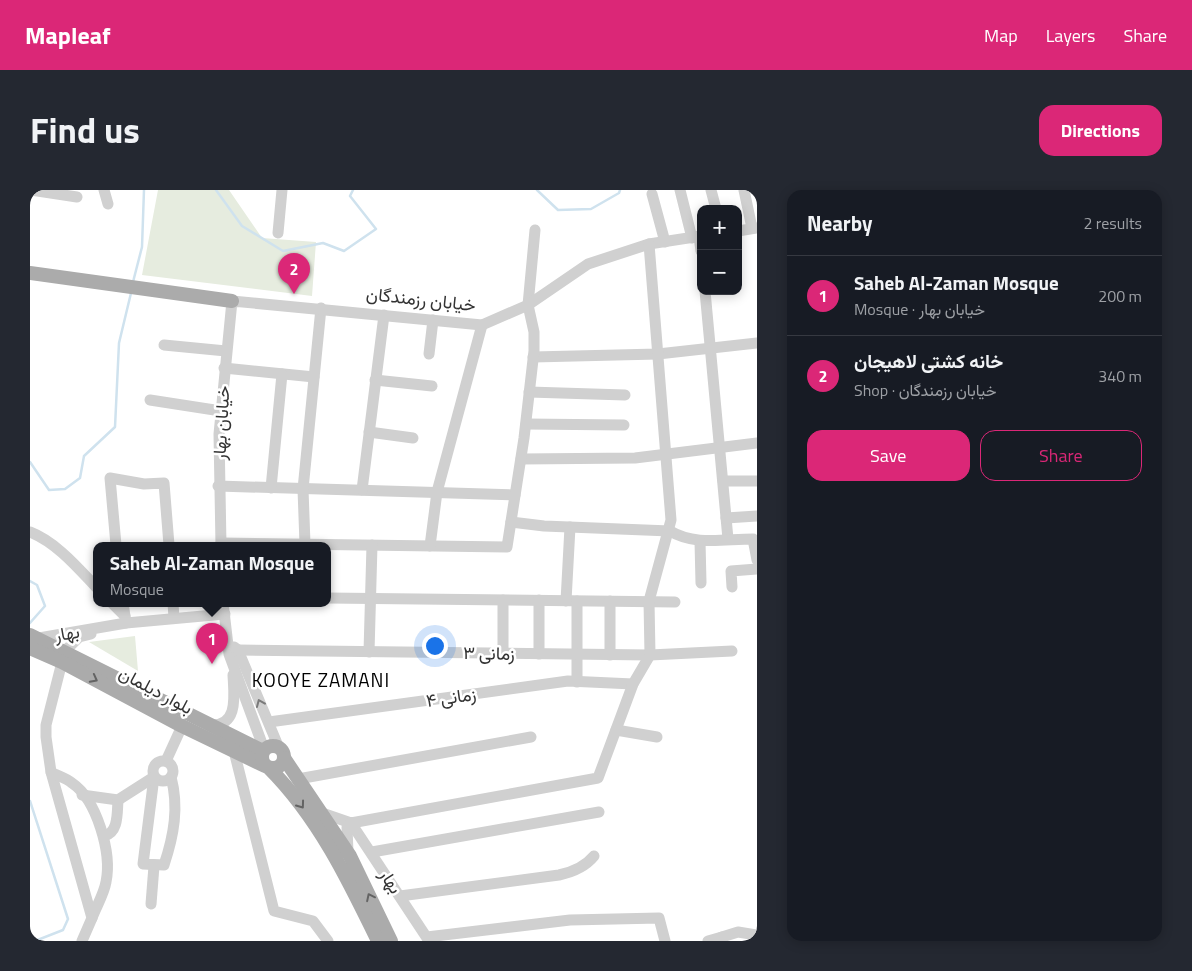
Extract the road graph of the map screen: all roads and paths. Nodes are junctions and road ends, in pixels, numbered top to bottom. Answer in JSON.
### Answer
{"nodes":[{"id":1,"x":31,"y":190,"type":"edge"},
{"id":2,"x":104,"y":190,"type":"edge"},
{"id":3,"x":282,"y":190,"type":"edge"},
{"id":4,"x":680,"y":190,"type":"edge"},
{"id":5,"x":711,"y":190,"type":"edge"},
{"id":6,"x":744,"y":190,"type":"edge"},
{"id":7,"x":652,"y":194,"type":"dead end"},
{"id":8,"x":77,"y":197,"type":"dead end"},
{"id":9,"x":108,"y":204,"type":"dead end"},
{"id":10,"x":715,"y":205,"type":"edge"},
{"id":11,"x":754,"y":228,"type":"edge"},
{"id":12,"x":535,"y":230,"type":"dead end"},
{"id":13,"x":278,"y":233,"type":"dead end"},
{"id":14,"x":697,"y":237,"type":"edge"},
{"id":15,"x":665,"y":242,"type":"junction"},
{"id":16,"x":649,"y":244,"type":"junction"},
{"id":17,"x":30,"y":273,"type":"edge"},
{"id":18,"x":705,"y":295,"type":"edge"},
{"id":19,"x":232,"y":301,"type":"junction"},
{"id":20,"x":528,"y":305,"type":"junction"},
{"id":21,"x":321,"y":308,"type":"junction"},
{"id":22,"x":384,"y":315,"type":"junction"},
{"id":23,"x":433,"y":320,"type":"junction"},
{"id":24,"x":482,"y":325,"type":"junction"},
{"id":25,"x":757,"y":343,"type":"edge"},
{"id":26,"x":164,"y":345,"type":"dead end"},
{"id":27,"x":710,"y":348,"type":"junction"},
{"id":28,"x":226,"y":351,"type":"junction"},
{"id":29,"x":429,"y":354,"type":"dead end"},
{"id":30,"x":658,"y":354,"type":"junction"},
{"id":31,"x":533,"y":357,"type":"junction"},
{"id":32,"x":224,"y":368,"type":"junction"},
{"id":33,"x":282,"y":374,"type":"junction"},
{"id":34,"x":314,"y":377,"type":"junction"},
{"id":35,"x":375,"y":380,"type":"junction"},
{"id":36,"x":432,"y":386,"type":"dead end"},
{"id":37,"x":529,"y":392,"type":"junction"},
{"id":38,"x":625,"y":395,"type":"dead end"},
{"id":39,"x":150,"y":400,"type":"dead end"},
{"id":40,"x":221,"y":411,"type":"junction"},
{"id":41,"x":526,"y":424,"type":"junction"},
{"id":42,"x":624,"y":425,"type":"dead end"},
{"id":43,"x":369,"y":432,"type":"junction"},
{"id":44,"x":413,"y":438,"type":"dead end"},
{"id":45,"x":757,"y":443,"type":"edge"},
{"id":46,"x":720,"y":447,"type":"junction"},
{"id":47,"x":666,"y":453,"type":"junction"},
{"id":48,"x":521,"y":458,"type":"junction"},
{"id":49,"x":723,"y":481,"type":"junction"},
{"id":50,"x":757,"y":481,"type":"edge"},
{"id":51,"x":218,"y":486,"type":"junction"},
{"id":52,"x":271,"y":488,"type":"junction"},
{"id":53,"x":304,"y":488,"type":"junction"},
{"id":54,"x":362,"y":490,"type":"junction"},
{"id":55,"x":437,"y":492,"type":"junction"},
{"id":56,"x":515,"y":495,"type":"junction"},
{"id":57,"x":757,"y":516,"type":"edge"},
{"id":58,"x":726,"y":518,"type":"junction"},
{"id":59,"x":511,"y":522,"type":"junction"},
{"id":60,"x":570,"y":527,"type":"junction"},
{"id":61,"x":670,"y":531,"type":"junction"},
{"id":62,"x":30,"y":532,"type":"edge"},
{"id":63,"x":755,"y":537,"type":"edge"},
{"id":64,"x":728,"y":539,"type":"junction"},
{"id":65,"x":700,"y":541,"type":"junction"},
{"id":66,"x":116,"y":542,"type":"edge"},
{"id":67,"x":169,"y":542,"type":"edge"},
{"id":68,"x":221,"y":542,"type":"edge"},
{"id":69,"x":305,"y":542,"type":"edge"},
{"id":70,"x":331,"y":544,"type":"edge"},
{"id":71,"x":372,"y":545,"type":"junction"},
{"id":72,"x":430,"y":546,"type":"junction"},
{"id":73,"x":757,"y":560,"type":"edge"},
{"id":74,"x":757,"y":569,"type":"edge"},
{"id":75,"x":701,"y":583,"type":"dead end"},
{"id":76,"x":93,"y":584,"type":"edge"},
{"id":77,"x":732,"y":587,"type":"dead end"},
{"id":78,"x":331,"y":598,"type":"edge"},
{"id":79,"x":370,"y":598,"type":"junction"},
{"id":80,"x":503,"y":600,"type":"junction"},
{"id":81,"x":538,"y":600,"type":"junction"},
{"id":82,"x":571,"y":601,"type":"junction"},
{"id":83,"x":610,"y":601,"type":"junction"},
{"id":84,"x":650,"y":602,"type":"junction"},
{"id":85,"x":675,"y":602,"type":"dead end"},
{"id":86,"x":115,"y":607,"type":"edge"},
{"id":87,"x":124,"y":607,"type":"edge"},
{"id":88,"x":173,"y":607,"type":"edge"},
{"id":89,"x":224,"y":609,"type":"edge"},
{"id":90,"x":174,"y":618,"type":"junction"},
{"id":91,"x":125,"y":619,"type":"junction"},
{"id":92,"x":34,"y":641,"type":"edge"},
{"id":93,"x":234,"y":647,"type":"junction"},
{"id":94,"x":370,"y":652,"type":"junction"},
{"id":95,"x":732,"y":652,"type":"dead end"},
{"id":96,"x":503,"y":654,"type":"junction"},
{"id":97,"x":539,"y":654,"type":"junction"},
{"id":98,"x":577,"y":654,"type":"junction"},
{"id":99,"x":610,"y":655,"type":"junction"},
{"id":100,"x":650,"y":655,"type":"junction"},
{"id":101,"x":63,"y":657,"type":"junction"},
{"id":102,"x":233,"y":665,"type":"junction"},
{"id":103,"x":577,"y":682,"type":"junction"},
{"id":104,"x":633,"y":684,"type":"junction"},
{"id":105,"x":269,"y":722,"type":"junction"},
{"id":106,"x":208,"y":725,"type":"junction"},
{"id":107,"x":182,"y":726,"type":"junction"},
{"id":108,"x":616,"y":730,"type":"junction"},
{"id":109,"x":531,"y":737,"type":"dead end"},
{"id":110,"x":657,"y":737,"type":"dead end"},
{"id":111,"x":234,"y":750,"type":"junction"},
{"id":112,"x":264,"y":750,"type":"junction"},
{"id":113,"x":282,"y":753,"type":"junction"},
{"id":114,"x":166,"y":761,"type":"junction"},
{"id":115,"x":267,"y":767,"type":"junction"},
{"id":116,"x":51,"y":772,"type":"junction"},
{"id":117,"x":154,"y":777,"type":"junction"},
{"id":118,"x":171,"y":777,"type":"junction"},
{"id":119,"x":298,"y":779,"type":"junction"},
{"id":120,"x":82,"y":794,"type":"junction"},
{"id":121,"x":118,"y":800,"type":"junction"},
{"id":122,"x":599,"y":812,"type":"dead end"},
{"id":123,"x":322,"y":813,"type":"junction"},
{"id":124,"x":351,"y":823,"type":"junction"},
{"id":125,"x":104,"y":836,"type":"junction"},
{"id":126,"x":348,"y":852,"type":"junction"},
{"id":127,"x":372,"y":852,"type":"junction"},
{"id":128,"x":594,"y":856,"type":"dead end"},
{"id":129,"x":154,"y":866,"type":"junction"},
{"id":130,"x":400,"y":896,"type":"junction"},
{"id":131,"x":151,"y":904,"type":"dead end"},
{"id":132,"x":92,"y":918,"type":"junction"},
{"id":133,"x":757,"y":935,"type":"edge"},
{"id":134,"x":428,"y":939,"type":"edge"},
{"id":135,"x":722,"y":939,"type":"edge"},
{"id":136,"x":82,"y":941,"type":"edge"},
{"id":137,"x":328,"y":941,"type":"edge"},
{"id":138,"x":378,"y":941,"type":"edge"},
{"id":139,"x":392,"y":941,"type":"edge"},
{"id":140,"x":665,"y":941,"type":"edge"},
{"id":141,"x":708,"y":941,"type":"edge"}],
"edges":[{"from":1,"to":8,"type":"street"},
{"from":2,"to":9,"type":"street"},
{"from":3,"to":13,"type":"street"},
{"from":4,"to":14,"type":"street"},
{"from":5,"to":10,"type":"street"},
{"from":6,"to":11,"type":"street"},
{"from":7,"to":15,"type":"street"},
{"from":12,"to":20,"type":"street"},
{"from":14,"to":15,"type":"street","name":"خیابان رزمندگان"},
{"from":15,"to":16,"type":"street","name":"خیابان رزمندگان"},
{"from":16,"to":20,"type":"street","name":"خیابان رزمندگان"},
{"from":16,"to":30,"type":"street"},
{"from":17,"to":19,"type":"main road","name":"خیابان رزمندگان"},
{"from":18,"to":27,"type":"street"},
{"from":19,"to":21,"type":"street","name":"خیابان رزمندگان"},
{"from":19,"to":28,"type":"street","name":"خیابان بهار"},
{"from":20,"to":24,"type":"street","name":"خیابان رزمندگان"},
{"from":20,"to":31,"type":"street"},
{"from":21,"to":22,"type":"street","name":"خیابان رزمندگان"},
{"from":21,"to":34,"type":"street"},
{"from":22,"to":23,"type":"street","name":"خیابان رزمندگان"},
{"from":22,"to":35,"type":"street"},
{"from":23,"to":24,"type":"street","name":"خیابان رزمندگان"},
{"from":23,"to":29,"type":"street"},
{"from":24,"to":55,"type":"street"},
{"from":25,"to":27,"type":"street"},
{"from":26,"to":28,"type":"street"},
{"from":27,"to":30,"type":"street"},
{"from":27,"to":46,"type":"street"},
{"from":28,"to":32,"type":"street","name":"خیابان بهار"},
{"from":30,"to":31,"type":"street"},
{"from":30,"to":47,"type":"street"},
{"from":31,"to":37,"type":"street"},
{"from":32,"to":33,"type":"street"},
{"from":32,"to":40,"type":"street","name":"خیابان بهار"},
{"from":33,"to":34,"type":"street"},
{"from":33,"to":52,"type":"street"},
{"from":34,"to":53,"type":"street"},
{"from":35,"to":36,"type":"street"},
{"from":35,"to":43,"type":"street"},
{"from":37,"to":38,"type":"street"},
{"from":37,"to":41,"type":"street"},
{"from":39,"to":40,"type":"street"},
{"from":40,"to":51,"type":"street","name":"خیابان بهار"},
{"from":41,"to":42,"type":"street"},
{"from":41,"to":48,"type":"street"},
{"from":43,"to":44,"type":"street"},
{"from":43,"to":54,"type":"street"},
{"from":45,"to":46,"type":"street"},
{"from":46,"to":47,"type":"street"},
{"from":46,"to":49,"type":"street"},
{"from":47,"to":48,"type":"street"},
{"from":47,"to":61,"type":"street"},
{"from":48,"to":56,"type":"street"},
{"from":49,"to":50,"type":"street"},
{"from":49,"to":58,"type":"street"},
{"from":51,"to":52,"type":"street"},
{"from":51,"to":68,"type":"street","name":"خیابان بهار"},
{"from":52,"to":53,"type":"street"},
{"from":53,"to":54,"type":"street"},
{"from":53,"to":69,"type":"street"},
{"from":54,"to":55,"type":"street"},
{"from":55,"to":56,"type":"street"},
{"from":55,"to":72,"type":"street"},
{"from":56,"to":59,"type":"street"},
{"from":57,"to":58,"type":"street"},
{"from":58,"to":64,"type":"street"},
{"from":59,"to":60,"type":"street"},
{"from":59,"to":72,"type":"street"},
{"from":60,"to":61,"type":"street"},
{"from":60,"to":82,"type":"street"},
{"from":61,"to":65,"type":"street"},
{"from":61,"to":84,"type":"street"},
{"from":62,"to":76,"type":"street"},
{"from":63,"to":64,"type":"street"},
{"from":63,"to":73,"type":"street"},
{"from":64,"to":65,"type":"street"},
{"from":65,"to":75,"type":"street"},
{"from":66,"to":67,"type":"street"},
{"from":70,"to":71,"type":"street"},
{"from":71,"to":72,"type":"street"},
{"from":71,"to":79,"type":"street"},
{"from":74,"to":77,"type":"street"},
{"from":78,"to":79,"type":"street"},
{"from":79,"to":80,"type":"street"},
{"from":79,"to":94,"type":"street"},
{"from":80,"to":81,"type":"street"},
{"from":80,"to":96,"type":"street"},
{"from":81,"to":82,"type":"street"},
{"from":81,"to":97,"type":"street"},
{"from":82,"to":83,"type":"street"},
{"from":82,"to":98,"type":"street"},
{"from":83,"to":84,"type":"street"},
{"from":83,"to":99,"type":"street"},
{"from":84,"to":85,"type":"street"},
{"from":84,"to":100,"type":"street"},
{"from":86,"to":91,"type":"street"},
{"from":87,"to":91,"type":"street"},
{"from":88,"to":90,"type":"street"},
{"from":89,"to":90,"type":"street","name":"بهار"},
{"from":89,"to":93,"type":"street"},
{"from":90,"to":91,"type":"street","name":"بهار"},
{"from":91,"to":92,"type":"street","name":"بهار"},
{"from":91,"to":101,"type":"street","name":"بهار"},
{"from":92,"to":101,"type":"main road","name":"بلوار دیلمان"},
{"from":93,"to":94,"type":"street","name":"زمانی ۳"},
{"from":93,"to":102,"type":"street"},
{"from":105,"to":93,"type":"street","one_way":true},
{"from":94,"to":96,"type":"street","name":"زمانی ۳"},
{"from":95,"to":100,"type":"street","name":"زمانی ۳"},
{"from":96,"to":97,"type":"street","name":"زمانی ۳"},
{"from":97,"to":98,"type":"street","name":"زمانی ۳"},
{"from":98,"to":99,"type":"street","name":"زمانی ۳"},
{"from":98,"to":103,"type":"street"},
{"from":99,"to":100,"type":"street","name":"زمانی ۳"},
{"from":100,"to":104,"type":"street"},
{"from":101,"to":106,"type":"main road","name":"بلوار دیلمان"},
{"from":101,"to":107,"type":"main road","name":"بلوار دیلمان","one_way":true},
{"from":101,"to":116,"type":"street"},
{"from":102,"to":106,"type":"street"},
{"from":102,"to":112,"type":"street"},
{"from":103,"to":104,"type":"street","name":"زمانی ۴"},
{"from":103,"to":105,"type":"street","name":"زمانی ۴"},
{"from":104,"to":108,"type":"street"},
{"from":105,"to":113,"type":"street"},
{"from":106,"to":112,"type":"main road","name":"بلوار دیلمان"},
{"from":107,"to":111,"type":"main road","name":"بلوار دیلمان"},
{"from":107,"to":114,"type":"street"},
{"from":108,"to":110,"type":"street"},
{"from":108,"to":124,"type":"street"},
{"from":109,"to":119,"type":"street"},
{"from":111,"to":115,"type":"main road","name":"بلوار دیلمان"},
{"from":111,"to":137,"type":"street"},
{"from":112,"to":113,"type":"main road"},
{"from":112,"to":115,"type":"main road"},
{"from":113,"to":115,"type":"main road"},
{"from":113,"to":119,"type":"main road"},
{"from":114,"to":117,"type":"street"},
{"from":114,"to":118,"type":"street"},
{"from":115,"to":138,"type":"main road","name":"بلوار دیلمان","one_way":true},
{"from":116,"to":120,"type":"street"},
{"from":116,"to":132,"type":"street"},
{"from":117,"to":118,"type":"street"},
{"from":117,"to":121,"type":"street"},
{"from":117,"to":129,"type":"street"},
{"from":118,"to":129,"type":"street"},
{"from":119,"to":123,"type":"main road"},
{"from":120,"to":121,"type":"street"},
{"from":120,"to":125,"type":"street"},
{"from":121,"to":125,"type":"street"},
{"from":122,"to":127,"type":"street"},
{"from":123,"to":124,"type":"street"},
{"from":123,"to":126,"type":"main road"},
{"from":124,"to":126,"type":"street"},
{"from":124,"to":127,"type":"street","name":"بهار"},
{"from":125,"to":132,"type":"street"},
{"from":139,"to":126,"type":"main road","one_way":true},
{"from":127,"to":130,"type":"street","name":"بهار"},
{"from":128,"to":130,"type":"street"},
{"from":129,"to":131,"type":"street"},
{"from":130,"to":134,"type":"street","name":"بهار"},
{"from":132,"to":136,"type":"street"},
{"from":133,"to":135,"type":"street"},
{"from":134,"to":140,"type":"street"},
{"from":135,"to":141,"type":"street"}]}
